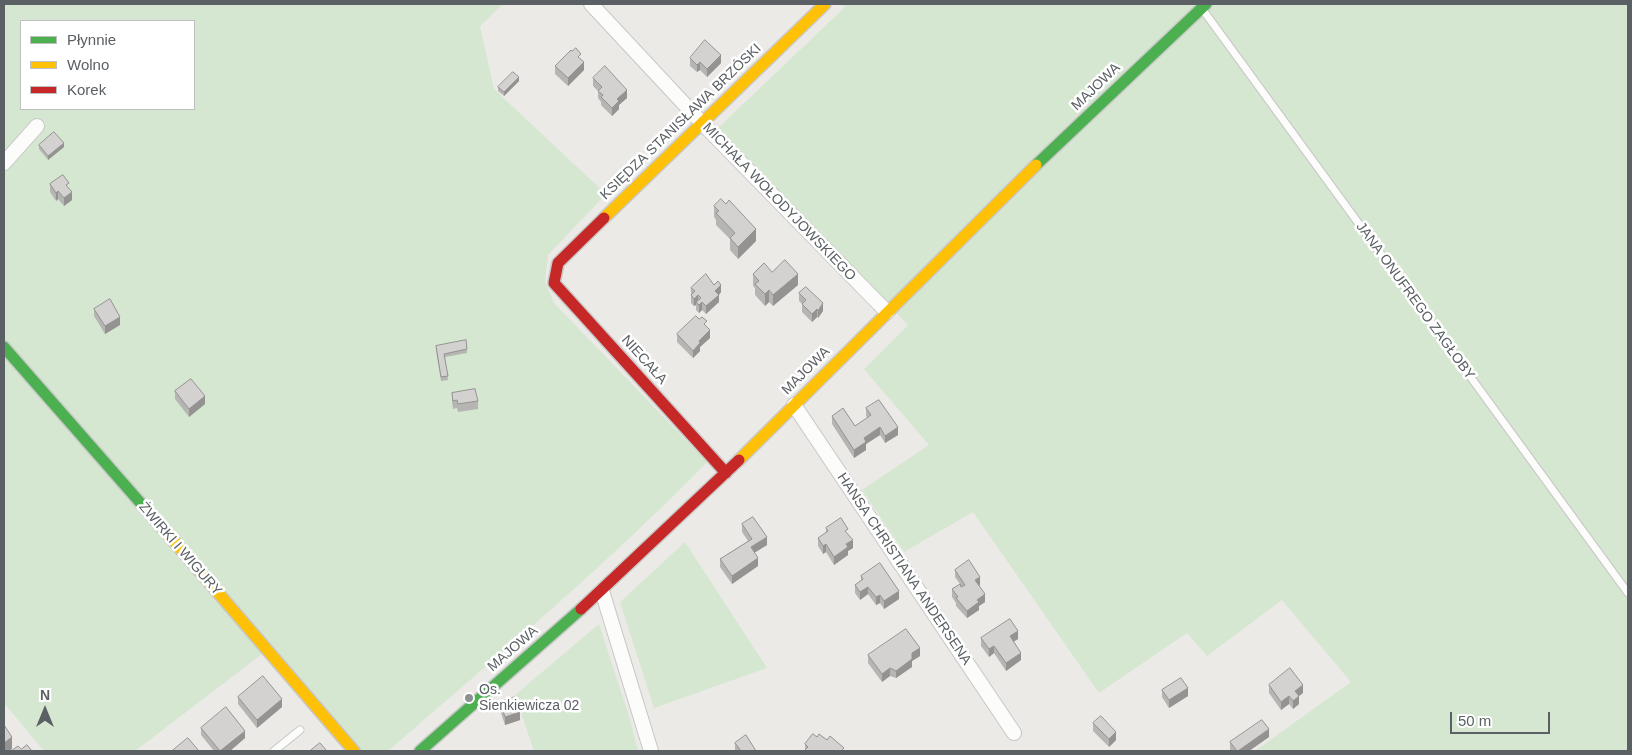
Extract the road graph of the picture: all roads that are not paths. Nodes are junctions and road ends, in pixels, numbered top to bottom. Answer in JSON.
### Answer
{"nodes":[{"id":1,"x":591,"y":4,"type":"edge"},
{"id":2,"x":825,"y":4,"type":"edge"},
{"id":3,"x":1203,"y":6,"type":"edge"},
{"id":4,"x":702,"y":124,"type":"junction"},
{"id":5,"x":37,"y":126,"type":"dead end"},
{"id":6,"x":4,"y":163,"type":"edge"},
{"id":7,"x":558,"y":263,"type":"joint"},
{"id":8,"x":886,"y":312,"type":"junction"},
{"id":9,"x":4,"y":347,"type":"edge"},
{"id":10,"x":794,"y":405,"type":"junction"},
{"id":11,"x":726,"y":473,"type":"junction"},
{"id":12,"x":602,"y":591,"type":"junction"},
{"id":13,"x":1628,"y":593,"type":"edge"},
{"id":14,"x":300,"y":730,"type":"dead end"},
{"id":15,"x":1014,"y":733,"type":"dead end"},
{"id":16,"x":274,"y":751,"type":"edge"},
{"id":17,"x":354,"y":751,"type":"edge"},
{"id":18,"x":420,"y":751,"type":"edge"},
{"id":19,"x":651,"y":751,"type":"edge"}],
"edges":[{"from":1,"to":4,"type":"street","name":"MICHAŁA WOŁODYJOWSKIEGO"},
{"from":2,"to":4,"type":"street","name":"KSIĘDZA STANISŁAWA BRZÓSKI"},
{"from":3,"to":8,"type":"street","name":"MAJOWA"},
{"from":3,"to":13,"type":"lane","name":"JANA ONUFREGO ZAGŁOBY"},
{"from":4,"to":7,"type":"street","name":"KSIĘDZA STANISŁAWA BRZÓSKI"},
{"from":4,"to":8,"type":"street","name":"MICHAŁA WOŁODYJOWSKIEGO"},
{"from":5,"to":6,"type":"street"},
{"from":7,"to":11,"type":"street","name":"NIECAŁA"},
{"from":8,"to":10,"type":"street","name":"MAJOWA"},
{"from":9,"to":17,"type":"street","name":"ŻWIRKI I WIGURY"},
{"from":10,"to":11,"type":"street","name":"MAJOWA"},
{"from":10,"to":15,"type":"street","name":"HANSA CHRISTIANA ANDERSENA"},
{"from":11,"to":12,"type":"street","name":"MAJOWA"},
{"from":12,"to":18,"type":"street","name":"MAJOWA"},
{"from":12,"to":19,"type":"street"},
{"from":14,"to":16,"type":"lane"}]}
